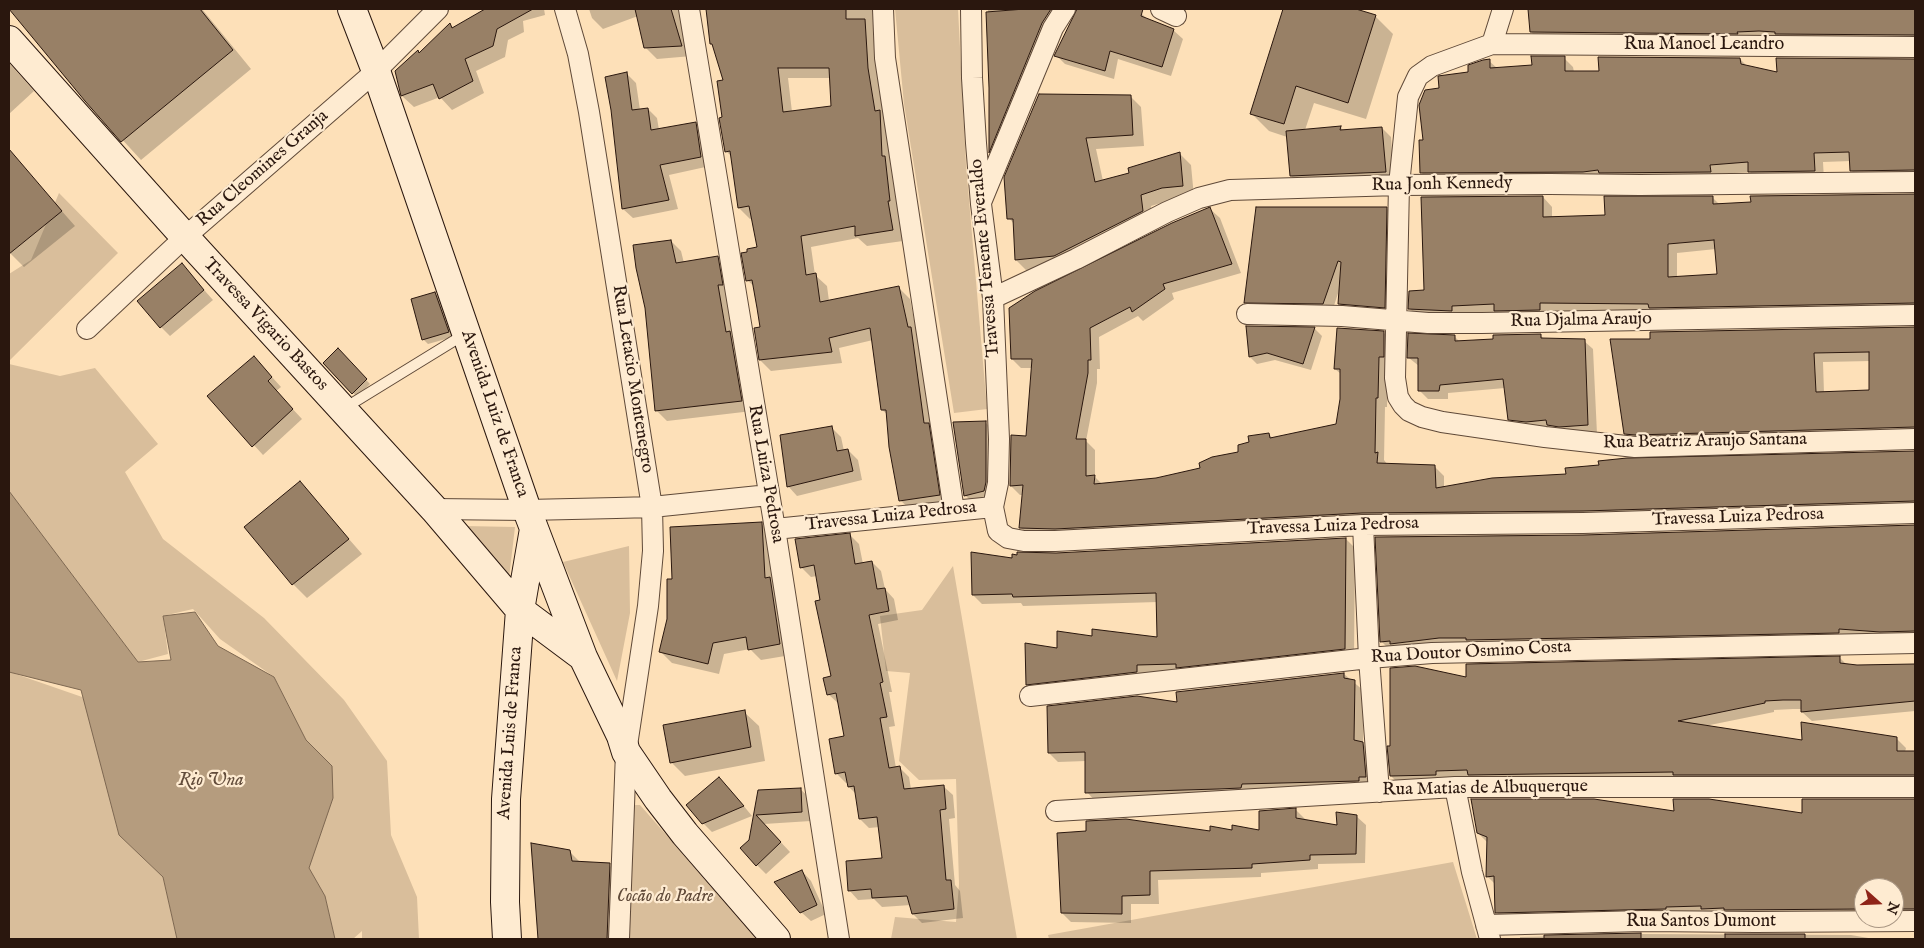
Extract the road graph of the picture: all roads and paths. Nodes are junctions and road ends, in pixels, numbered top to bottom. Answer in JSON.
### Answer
{"nodes":[{"id":1,"x":352,"y":9,"type":"edge"},
{"id":2,"x":438,"y":9,"type":"edge"},
{"id":3,"x":565,"y":9,"type":"edge"},
{"id":4,"x":689,"y":9,"type":"edge"},
{"id":5,"x":883,"y":9,"type":"edge"},
{"id":6,"x":971,"y":9,"type":"edge"},
{"id":7,"x":1065,"y":9,"type":"edge"},
{"id":8,"x":1503,"y":9,"type":"edge"},
{"id":9,"x":9,"y":40,"type":"edge"},
{"id":10,"x":1492,"y":44,"type":"junction"},
{"id":11,"x":1915,"y":47,"type":"edge"},
{"id":12,"x":376,"y":71,"type":"junction"},
{"id":13,"x":1915,"y":182,"type":"edge"},
{"id":14,"x":1399,"y":185,"type":"junction"},
{"id":15,"x":981,"y":204,"type":"junction"},
{"id":16,"x":184,"y":237,"type":"junction"},
{"id":17,"x":993,"y":298,"type":"junction"},
{"id":18,"x":1248,"y":314,"type":"dead end"},
{"id":19,"x":1915,"y":315,"type":"edge"},
{"id":20,"x":1396,"y":320,"type":"junction"},
{"id":21,"x":87,"y":329,"type":"dead end"},
{"id":22,"x":467,"y":334,"type":"junction"},
{"id":23,"x":343,"y":410,"type":"junction"},
{"id":24,"x":1915,"y":439,"type":"edge"},
{"id":25,"x":768,"y":495,"type":"junction"},
{"id":26,"x":652,"y":507,"type":"junction"},
{"id":27,"x":993,"y":507,"type":"junction"},
{"id":28,"x":434,"y":509,"type":"junction"},
{"id":29,"x":954,"y":511,"type":"junction"},
{"id":30,"x":1915,"y":513,"type":"edge"},
{"id":31,"x":531,"y":519,"type":"junction"},
{"id":32,"x":1363,"y":525,"type":"junction"},
{"id":33,"x":775,"y":529,"type":"junction"},
{"id":34,"x":520,"y":610,"type":"junction"},
{"id":35,"x":1915,"y":643,"type":"edge"},
{"id":36,"x":583,"y":657,"type":"junction"},
{"id":37,"x":1370,"y":658,"type":"junction"},
{"id":38,"x":1030,"y":696,"type":"dead end"},
{"id":39,"x":626,"y":752,"type":"junction"},
{"id":40,"x":1455,"y":787,"type":"junction"},
{"id":41,"x":1915,"y":787,"type":"edge"},
{"id":42,"x":1379,"y":792,"type":"junction"},
{"id":43,"x":1056,"y":811,"type":"dead end"},
{"id":44,"x":1915,"y":921,"type":"edge"},
{"id":45,"x":1488,"y":932,"type":"edge"},
{"id":46,"x":507,"y":939,"type":"edge"},
{"id":47,"x":619,"y":939,"type":"edge"},
{"id":48,"x":776,"y":939,"type":"edge"},
{"id":49,"x":839,"y":939,"type":"edge"}],
"edges":[{"from":1,"to":12,"type":"main road","name":"Avenida Luiz de Franca"},
{"from":2,"to":12,"type":"street","name":"Rua Cleomines Granja"},
{"from":3,"to":26,"type":"street","name":"Rua Letacio Montenegro"},
{"from":4,"to":25,"type":"street","name":"Rua Luiza Pedrosa"},
{"from":5,"to":29,"type":"street"},
{"from":6,"to":15,"type":"street","name":"Travessa Tenente Everaldo"},
{"from":7,"to":15,"type":"street"},
{"from":8,"to":10,"type":"street"},
{"from":9,"to":16,"type":"main road","name":"Travessa Vigario Bastos"},
{"from":10,"to":11,"type":"street","name":"Rua Manoel Leandro"},
{"from":10,"to":14,"type":"street"},
{"from":12,"to":16,"type":"street","name":"Rua Cleomines Granja"},
{"from":12,"to":22,"type":"main road","name":"Avenida Luiz de Franca"},
{"from":13,"to":14,"type":"street","name":"Rua Jonh Kennedy"},
{"from":14,"to":17,"type":"street","name":"Rua Jonh Kennedy"},
{"from":14,"to":20,"type":"street"},
{"from":15,"to":17,"type":"street","name":"Travessa Tenente Everaldo"},
{"from":16,"to":21,"type":"street","name":"Rua Cleomines Granja"},
{"from":16,"to":23,"type":"main road","name":"Travessa Vigario Bastos"},
{"from":17,"to":27,"type":"street","name":"Travessa Tenente Everaldo"},
{"from":18,"to":20,"type":"street","name":"Rua Djalma Araujo"},
{"from":19,"to":20,"type":"street","name":"Rua Djalma Araujo"},
{"from":20,"to":24,"type":"street","name":"Rua Beatriz Araujo Santana"},
{"from":22,"to":23,"type":"lane"},
{"from":22,"to":31,"type":"main road","name":"Avenida Luiz de Franca"},
{"from":23,"to":28,"type":"main road","name":"Travessa Vigario Bastos"},
{"from":25,"to":26,"type":"street"},
{"from":25,"to":33,"type":"street","name":"Rua Luiza Pedrosa"},
{"from":26,"to":31,"type":"street"},
{"from":26,"to":39,"type":"street","name":"Rua Letacio Montenegro"},
{"from":27,"to":29,"type":"street","name":"Travessa Luiza Pedrosa"},
{"from":27,"to":32,"type":"street","name":"Travessa Luiza Pedrosa"},
{"from":28,"to":31,"type":"street"},
{"from":28,"to":34,"type":"main road","name":"Travessa Vigario Bastos"},
{"from":29,"to":33,"type":"street","name":"Travessa Luiza Pedrosa"},
{"from":30,"to":32,"type":"street","name":"Travessa Luiza Pedrosa"},
{"from":31,"to":34,"type":"main road","name":"Avenida Luis de Franca"},
{"from":31,"to":36,"type":"main road","name":"Avenida Luiz de Franca"},
{"from":32,"to":37,"type":"street"},
{"from":33,"to":49,"type":"street","name":"Rua Luiza Pedrosa"},
{"from":34,"to":36,"type":"main road","name":"Travessa Vigario Bastos"},
{"from":34,"to":46,"type":"main road","name":"Avenida Luis de Franca"},
{"from":35,"to":37,"type":"street","name":"Rua Doutor Osmino Costa"},
{"from":36,"to":39,"type":"main road","name":"Avenida Luiz de Franca"},
{"from":37,"to":38,"type":"street","name":"Rua Doutor Osmino Costa"},
{"from":37,"to":42,"type":"street"},
{"from":39,"to":47,"type":"street"},
{"from":39,"to":48,"type":"main road","name":"Avenida Luiz de Franca"},
{"from":40,"to":41,"type":"street","name":"Rua Matias de Albuquerque"},
{"from":40,"to":42,"type":"street","name":"Rua Matias de Albuquerque"},
{"from":40,"to":45,"type":"street"},
{"from":42,"to":43,"type":"street","name":"Rua Matias de Albuquerque"},
{"from":44,"to":45,"type":"street","name":"Rua Santos Dumont"}]}
